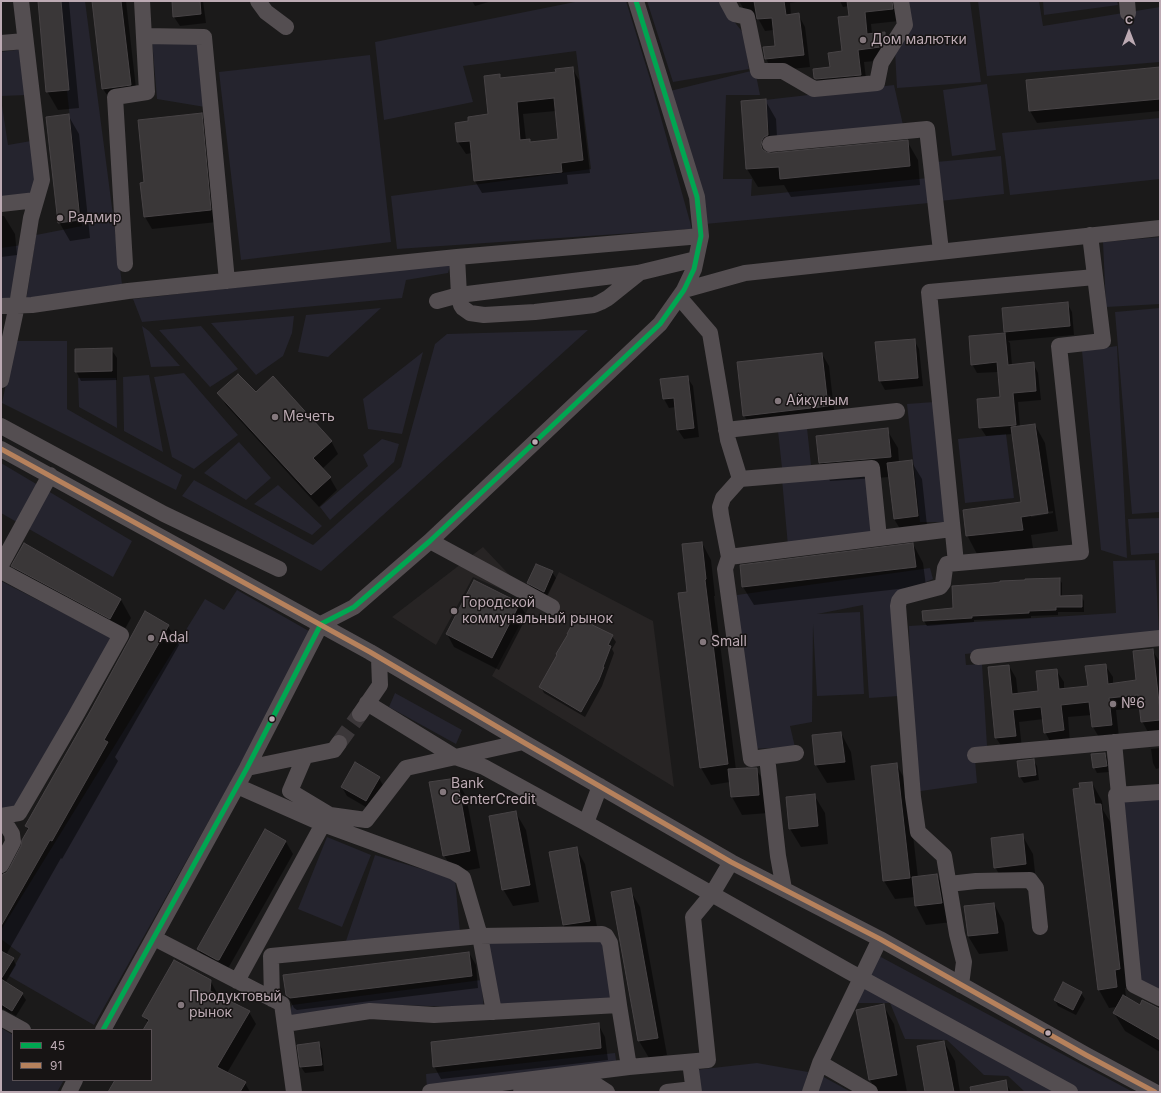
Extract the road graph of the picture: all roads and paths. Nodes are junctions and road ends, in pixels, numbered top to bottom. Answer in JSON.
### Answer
{"nodes":[{"id":1,"x":21,"y":1,"type":"edge"},
{"id":2,"x":142,"y":1,"type":"edge"},
{"id":3,"x":258,"y":1,"type":"edge"},
{"id":4,"x":636,"y":1,"type":"edge"},
{"id":5,"x":727,"y":1,"type":"edge"},
{"id":6,"x":901,"y":1,"type":"edge"},
{"id":7,"x":286,"y":27,"type":"dead end"},
{"id":8,"x":144,"y":36,"type":"junction"},
{"id":9,"x":26,"y":41,"type":"junction"},
{"id":10,"x":1,"y":43,"type":"edge"},
{"id":11,"x":770,"y":144,"type":"dead end"},
{"id":12,"x":36,"y":200,"type":"junction"},
{"id":13,"x":1,"y":204,"type":"edge"},
{"id":14,"x":1160,"y":228,"type":"edge"},
{"id":15,"x":1090,"y":235,"type":"junction"},
{"id":16,"x":700,"y":236,"type":"junction"},
{"id":17,"x":941,"y":251,"type":"junction"},
{"id":18,"x":457,"y":258,"type":"junction"},
{"id":19,"x":696,"y":259,"type":"junction"},
{"id":20,"x":125,"y":264,"type":"dead end"},
{"id":21,"x":638,"y":273,"type":"junction"},
{"id":22,"x":1095,"y":277,"type":"junction"},
{"id":23,"x":227,"y":281,"type":"junction"},
{"id":24,"x":682,"y":293,"type":"junction"},
{"id":25,"x":459,"y":295,"type":"junction"},
{"id":26,"x":436,"y":301,"type":"dead end"},
{"id":27,"x":9,"y":305,"type":"edge"},
{"id":28,"x":1,"y":380,"type":"edge"},
{"id":29,"x":897,"y":411,"type":"dead end"},
{"id":30,"x":1,"y":426,"type":"edge"},
{"id":31,"x":726,"y":430,"type":"junction"},
{"id":32,"x":1,"y":449,"type":"edge"},
{"id":33,"x":50,"y":475,"type":"junction"},
{"id":34,"x":740,"y":478,"type":"junction"},
{"id":35,"x":164,"y":514,"type":"junction"},
{"id":36,"x":952,"y":529,"type":"junction"},
{"id":37,"x":155,"y":533,"type":"junction"},
{"id":38,"x":879,"y":538,"type":"junction"},
{"id":39,"x":430,"y":541,"type":"junction"},
{"id":40,"x":729,"y":557,"type":"junction"},
{"id":41,"x":956,"y":563,"type":"junction"},
{"id":42,"x":1,"y":565,"type":"edge"},
{"id":43,"x":279,"y":569,"type":"dead end"},
{"id":44,"x":1,"y":571,"type":"edge"},
{"id":45,"x":552,"y":607,"type":"dead end"},
{"id":46,"x":321,"y":624,"type":"junction"},
{"id":47,"x":1160,"y":638,"type":"edge"},
{"id":48,"x":978,"y":657,"type":"dead end"},
{"id":49,"x":379,"y":658,"type":"junction"},
{"id":50,"x":1160,"y":738,"type":"edge"},
{"id":51,"x":523,"y":742,"type":"junction"},
{"id":52,"x":1114,"y":742,"type":"junction"},
{"id":53,"x":339,"y":743,"type":"tunnel mouth"},
{"id":54,"x":796,"y":753,"type":"dead end"},
{"id":55,"x":975,"y":755,"type":"dead end"},
{"id":56,"x":305,"y":756,"type":"junction"},
{"id":57,"x":455,"y":757,"type":"junction"},
{"id":58,"x":767,"y":757,"type":"junction"},
{"id":59,"x":247,"y":768,"type":"junction"},
{"id":60,"x":237,"y":786,"type":"junction"},
{"id":61,"x":600,"y":786,"type":"junction"},
{"id":62,"x":1160,"y":792,"type":"edge"},
{"id":63,"x":1119,"y":795,"type":"junction"},
{"id":64,"x":1,"y":816,"type":"edge"},
{"id":65,"x":586,"y":823,"type":"junction"},
{"id":66,"x":323,"y":824,"type":"junction"},
{"id":67,"x":732,"y":862,"type":"junction"},
{"id":68,"x":1,"y":865,"type":"edge"},
{"id":69,"x":949,"y":884,"type":"junction"},
{"id":70,"x":784,"y":889,"type":"junction"},
{"id":71,"x":712,"y":894,"type":"junction"},
{"id":72,"x":1040,"y":927,"type":"dead end"},
{"id":73,"x":480,"y":936,"type":"junction"},
{"id":74,"x":154,"y":938,"type":"junction"},
{"id":75,"x":880,"y":939,"type":"junction"},
{"id":76,"x":860,"y":978,"type":"junction"},
{"id":77,"x":237,"y":981,"type":"junction"},
{"id":78,"x":961,"y":985,"type":"junction"},
{"id":79,"x":1160,"y":998,"type":"edge"},
{"id":80,"x":272,"y":999,"type":"junction"},
{"id":81,"x":619,"y":1005,"type":"junction"},
{"id":82,"x":494,"y":1012,"type":"junction"},
{"id":83,"x":1,"y":1018,"type":"edge"},
{"id":84,"x":285,"y":1024,"type":"junction"},
{"id":85,"x":21,"y":1029,"type":"edge"},
{"id":86,"x":104,"y":1029,"type":"edge"},
{"id":87,"x":690,"y":1062,"type":"junction"},
{"id":88,"x":820,"y":1063,"type":"junction"},
{"id":89,"x":629,"y":1067,"type":"junction"},
{"id":90,"x":74,"y":1081,"type":"edge"},
{"id":91,"x":694,"y":1091,"type":"edge"},
{"id":92,"x":69,"y":1092,"type":"edge"},
{"id":93,"x":294,"y":1092,"type":"edge"},
{"id":94,"x":430,"y":1092,"type":"edge"},
{"id":95,"x":521,"y":1092,"type":"edge"},
{"id":96,"x":607,"y":1092,"type":"edge"},
{"id":97,"x":667,"y":1092,"type":"edge"},
{"id":98,"x":810,"y":1092,"type":"edge"},
{"id":99,"x":870,"y":1092,"type":"edge"},
{"id":100,"x":1070,"y":1092,"type":"edge"},
{"id":101,"x":1155,"y":1092,"type":"edge"}],
"edges":[{"from":1,"to":9,"type":"street"},
{"from":2,"to":8,"type":"street"},
{"from":3,"to":7,"type":"street"},
{"from":4,"to":16,"type":"street"},
{"from":5,"to":6,"type":"street"},
{"from":8,"to":20,"type":"street"},
{"from":8,"to":23,"type":"street"},
{"from":9,"to":10,"type":"street"},
{"from":9,"to":12,"type":"street"},
{"from":11,"to":17,"type":"street"},
{"from":12,"to":13,"type":"street"},
{"from":12,"to":27,"type":"street"},
{"from":14,"to":15,"type":"street"},
{"from":15,"to":17,"type":"street"},
{"from":15,"to":22,"type":"street"},
{"from":16,"to":18,"type":"street"},
{"from":16,"to":19,"type":"street"},
{"from":17,"to":24,"type":"street"},
{"from":18,"to":23,"type":"street"},
{"from":18,"to":25,"type":"street"},
{"from":19,"to":21,"type":"street"},
{"from":19,"to":24,"type":"street"},
{"from":21,"to":25,"type":"street"},
{"from":21,"to":25,"type":"street"},
{"from":22,"to":36,"type":"street"},
{"from":22,"to":41,"type":"street"},
{"from":23,"to":27,"type":"street"},
{"from":24,"to":31,"type":"street"},
{"from":24,"to":39,"type":"street"},
{"from":25,"to":26,"type":"street"},
{"from":27,"to":28,"type":"street"},
{"from":29,"to":31,"type":"street"},
{"from":30,"to":35,"type":"street"},
{"from":31,"to":34,"type":"street"},
{"from":32,"to":33,"type":"street"},
{"from":33,"to":37,"type":"street"},
{"from":33,"to":42,"type":"street"},
{"from":34,"to":38,"type":"street"},
{"from":34,"to":40,"type":"street"},
{"from":35,"to":37,"type":"street"},
{"from":35,"to":43,"type":"street"},
{"from":36,"to":38,"type":"street"},
{"from":36,"to":41,"type":"street"},
{"from":37,"to":46,"type":"street"},
{"from":38,"to":40,"type":"street"},
{"from":39,"to":45,"type":"street"},
{"from":39,"to":46,"type":"street"},
{"from":40,"to":58,"type":"street"},
{"from":41,"to":69,"type":"street"},
{"from":44,"to":64,"type":"street"},
{"from":46,"to":49,"type":"street"},
{"from":46,"to":59,"type":"street"},
{"from":47,"to":48,"type":"street"},
{"from":49,"to":51,"type":"street"},
{"from":49,"to":57,"type":"street"},
{"from":50,"to":52,"type":"street"},
{"from":51,"to":57,"type":"street"},
{"from":51,"to":61,"type":"street"},
{"from":52,"to":55,"type":"street"},
{"from":52,"to":63,"type":"street"},
{"from":53,"to":56,"type":"street"},
{"from":54,"to":58,"type":"street"},
{"from":56,"to":57,"type":"street"},
{"from":56,"to":59,"type":"street"},
{"from":57,"to":65,"type":"street"},
{"from":58,"to":70,"type":"street"},
{"from":59,"to":60,"type":"street"},
{"from":60,"to":66,"type":"street"},
{"from":60,"to":74,"type":"street"},
{"from":61,"to":65,"type":"street"},
{"from":61,"to":67,"type":"street"},
{"from":62,"to":63,"type":"street"},
{"from":63,"to":79,"type":"street"},
{"from":64,"to":68,"type":"street"},
{"from":65,"to":71,"type":"street"},
{"from":66,"to":73,"type":"street"},
{"from":66,"to":77,"type":"street"},
{"from":67,"to":70,"type":"street"},
{"from":67,"to":71,"type":"street"},
{"from":69,"to":72,"type":"street"},
{"from":69,"to":78,"type":"street"},
{"from":70,"to":75,"type":"street"},
{"from":71,"to":76,"type":"street"},
{"from":71,"to":87,"type":"street"},
{"from":73,"to":80,"type":"street"},
{"from":73,"to":81,"type":"street"},
{"from":73,"to":82,"type":"street"},
{"from":74,"to":77,"type":"street"},
{"from":74,"to":86,"type":"street"},
{"from":75,"to":76,"type":"street"},
{"from":75,"to":78,"type":"street"},
{"from":76,"to":88,"type":"street"},
{"from":76,"to":100,"type":"street"},
{"from":77,"to":80,"type":"street"},
{"from":78,"to":101,"type":"street"},
{"from":80,"to":84,"type":"street"},
{"from":81,"to":82,"type":"street"},
{"from":81,"to":89,"type":"street"},
{"from":82,"to":84,"type":"street"},
{"from":83,"to":85,"type":"street"},
{"from":84,"to":93,"type":"street"},
{"from":87,"to":89,"type":"street"},
{"from":87,"to":91,"type":"street"},
{"from":88,"to":98,"type":"street"},
{"from":88,"to":99,"type":"street"},
{"from":89,"to":94,"type":"street"},
{"from":90,"to":92,"type":"street"},
{"from":91,"to":97,"type":"street"},
{"from":95,"to":96,"type":"street"}]}
